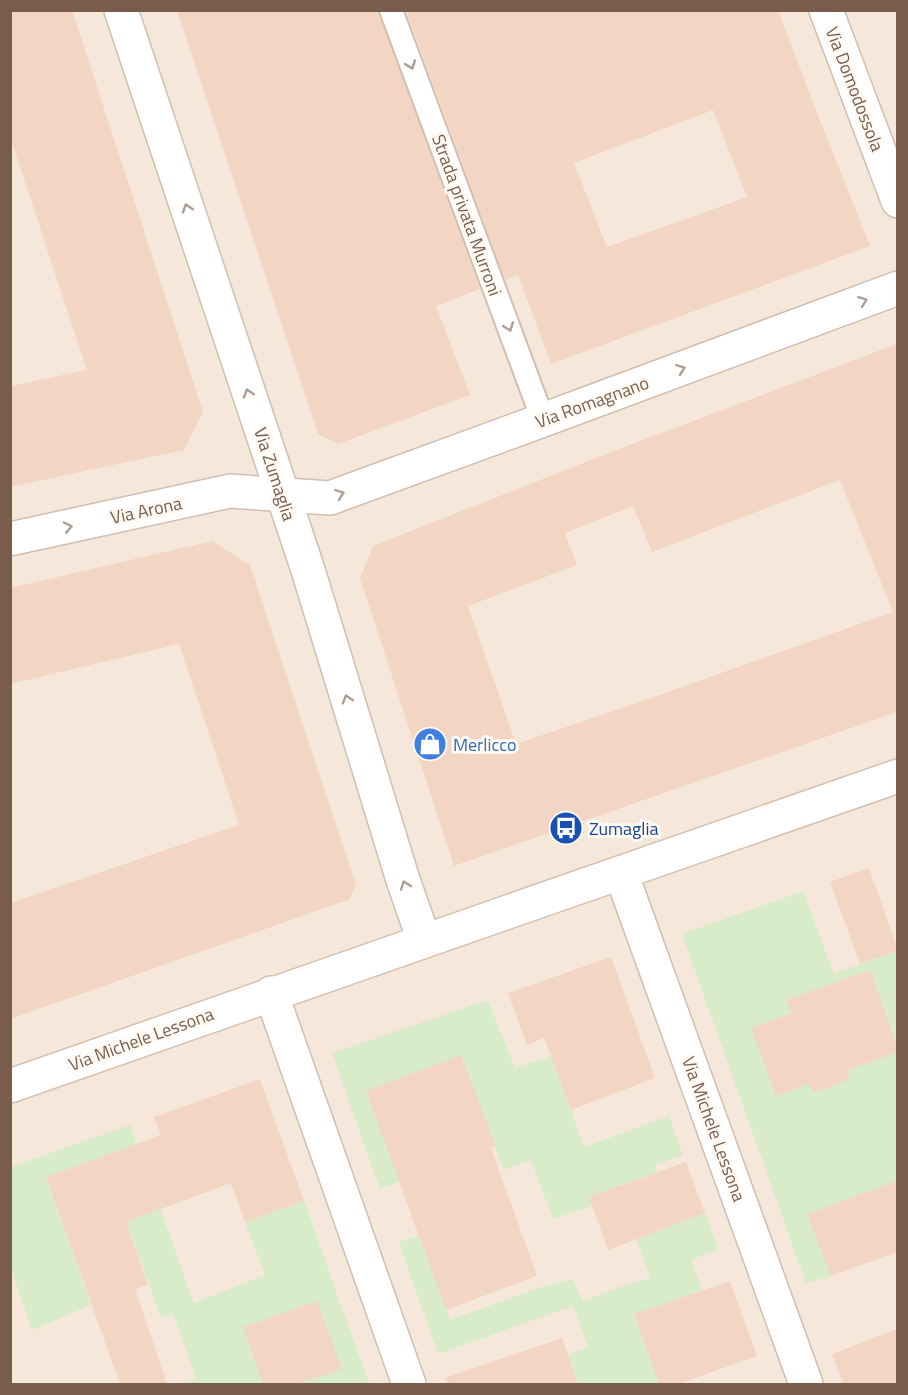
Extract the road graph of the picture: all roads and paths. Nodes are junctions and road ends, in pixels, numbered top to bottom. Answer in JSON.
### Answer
{"nodes":[{"id":1,"x":121,"y":10,"type":"edge"},
{"id":2,"x":391,"y":10,"type":"edge"},
{"id":3,"x":826,"y":10,"type":"edge"},
{"id":4,"x":897,"y":201,"type":"edge"},
{"id":5,"x":897,"y":288,"type":"edge"},
{"id":6,"x":543,"y":420,"type":"junction"},
{"id":7,"x":282,"y":495,"type":"junction"},
{"id":8,"x":10,"y":539,"type":"edge"},
{"id":9,"x":897,"y":776,"type":"edge"},
{"id":10,"x":621,"y":873,"type":"junction"},
{"id":11,"x":424,"y":940,"type":"junction"},
{"id":12,"x":271,"y":993,"type":"junction"},
{"id":13,"x":10,"y":1086,"type":"edge"},
{"id":14,"x":409,"y":1384,"type":"edge"},
{"id":15,"x":806,"y":1384,"type":"edge"}],
"edges":[{"from":7,"to":1,"type":"street","name":"Via Zumaglia","one_way":true},
{"from":2,"to":6,"type":"lane","name":"Strada privata Murroni","one_way":true},
{"from":3,"to":4,"type":"street","name":"Via Domodossola"},
{"from":6,"to":5,"type":"street","name":"Via Romagnano","one_way":true},
{"from":7,"to":6,"type":"street","name":"Via Romagnano","one_way":true},
{"from":8,"to":7,"type":"street","name":"Via Arona","one_way":true},
{"from":11,"to":7,"type":"street","name":"Via Zumaglia","one_way":true},
{"from":9,"to":10,"type":"street","name":"Via Michele Lessona"},
{"from":10,"to":11,"type":"street","name":"Via Michele Lessona"},
{"from":10,"to":15,"type":"street","name":"Via Michele Lessona"},
{"from":11,"to":12,"type":"street","name":"Via Michele Lessona"},
{"from":12,"to":13,"type":"street","name":"Via Michele Lessona"},
{"from":12,"to":14,"type":"street"}]}
